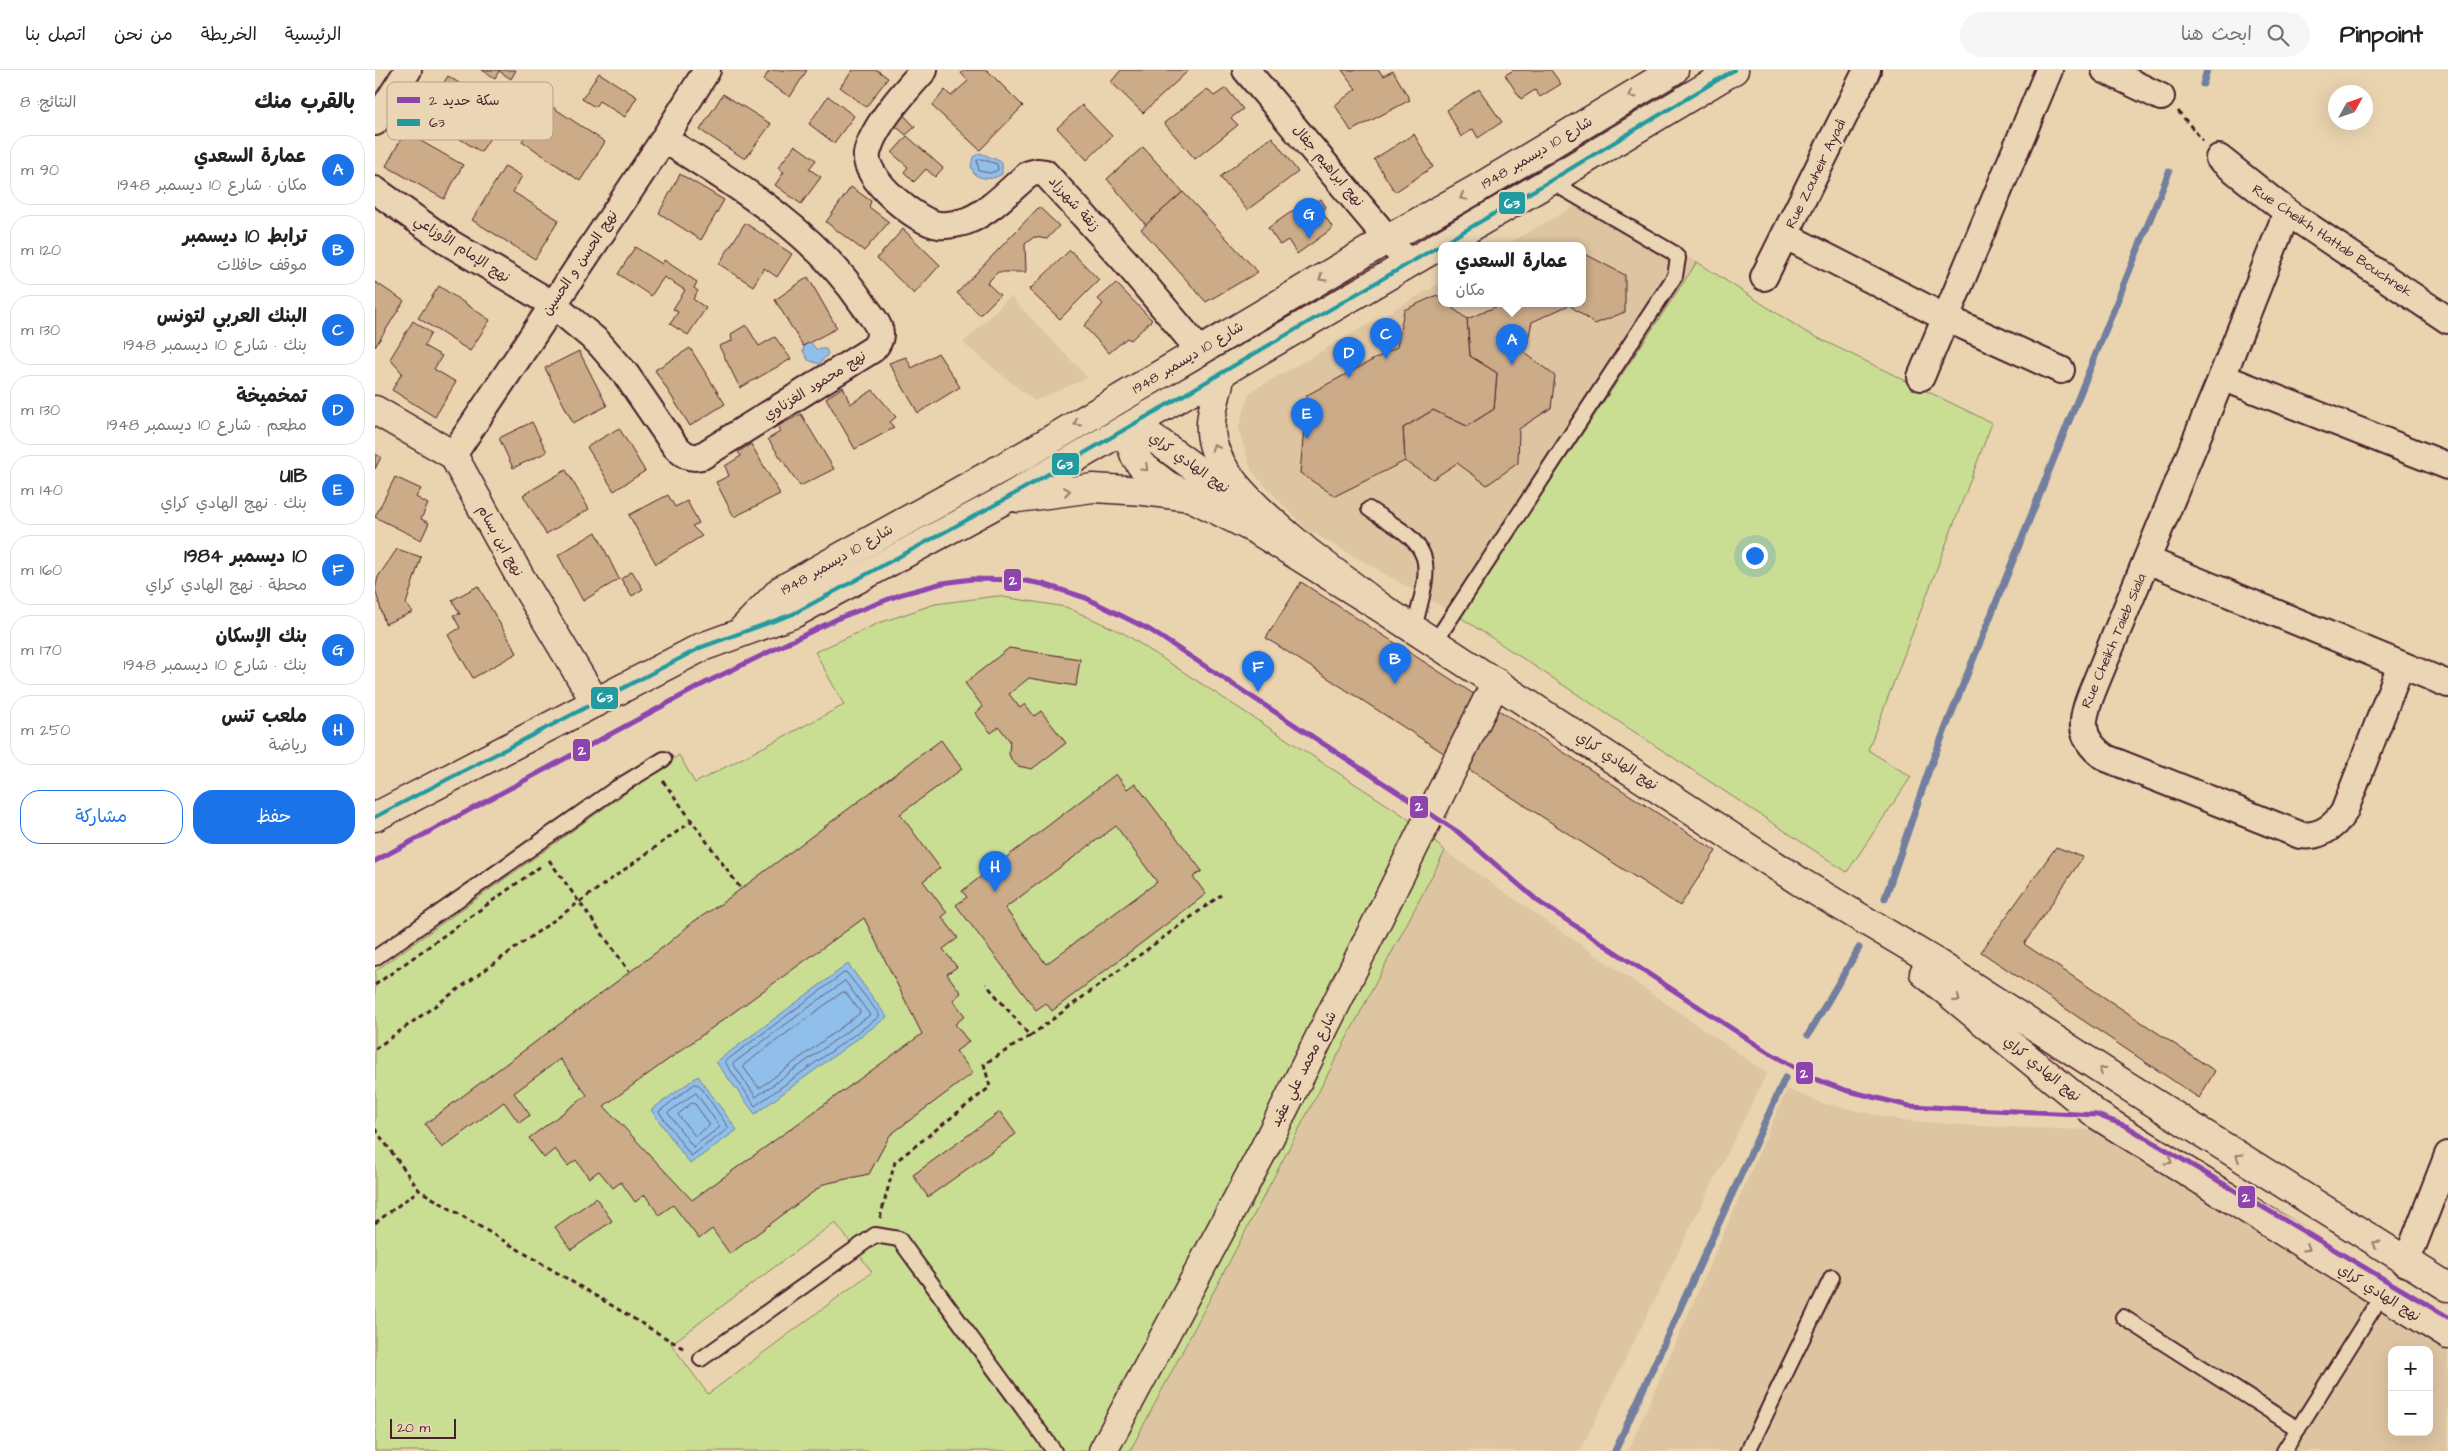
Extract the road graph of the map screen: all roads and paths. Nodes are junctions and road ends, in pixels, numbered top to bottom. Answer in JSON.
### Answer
{"nodes":[{"id":1,"x":408,"y":70,"type":"edge"},
{"id":2,"x":707,"y":70,"type":"edge"},
{"id":3,"x":924,"y":70,"type":"edge"},
{"id":4,"x":1246,"y":70,"type":"edge"},
{"id":5,"x":1674,"y":70,"type":"edge"},
{"id":6,"x":1867,"y":70,"type":"edge"},
{"id":7,"x":2049,"y":70,"type":"edge"},
{"id":8,"x":2105,"y":70,"type":"edge"},
{"id":9,"x":1719,"y":74,"type":"edge"},
{"id":10,"x":400,"y":82,"type":"edge"},
{"id":11,"x":2161,"y":97,"type":"joint"},
{"id":12,"x":387,"y":103,"type":"edge"},
{"id":13,"x":375,"y":122,"type":"edge"},
{"id":14,"x":664,"y":139,"type":"junction"},
{"id":15,"x":2219,"y":158,"type":"joint"},
{"id":16,"x":1550,"y":181,"type":"junction"},
{"id":17,"x":375,"y":190,"type":"edge"},
{"id":18,"x":2287,"y":212,"type":"junction"},
{"id":19,"x":1786,"y":236,"type":"junction"},
{"id":20,"x":1388,"y":239,"type":"junction"},
{"id":21,"x":1444,"y":242,"type":"edge"},
{"id":22,"x":1438,"y":246,"type":"edge"},
{"id":23,"x":1408,"y":263,"type":"junction"},
{"id":24,"x":1765,"y":278,"type":"dead end"},
{"id":25,"x":552,"y":304,"type":"junction"},
{"id":26,"x":2447,"y":314,"type":"edge"},
{"id":27,"x":1946,"y":318,"type":"junction"},
{"id":28,"x":1201,"y":350,"type":"junction"},
{"id":29,"x":2061,"y":370,"type":"dead end"},
{"id":30,"x":1221,"y":374,"type":"junction"},
{"id":31,"x":1921,"y":377,"type":"dead end"},
{"id":32,"x":2222,"y":377,"type":"junction"},
{"id":33,"x":1141,"y":386,"type":"junction"},
{"id":34,"x":1105,"y":406,"type":"junction"},
{"id":35,"x":375,"y":410,"type":"edge"},
{"id":36,"x":1134,"y":424,"type":"junction"},
{"id":37,"x":453,"y":455,"type":"junction"},
{"id":38,"x":2448,"y":466,"type":"edge"},
{"id":39,"x":1191,"y":497,"type":"junction"},
{"id":40,"x":1002,"y":501,"type":"junction"},
{"id":41,"x":1369,"y":509,"type":"dead end"},
{"id":42,"x":1303,"y":548,"type":"junction"},
{"id":43,"x":2147,"y":560,"type":"junction"},
{"id":44,"x":1383,"y":609,"type":"junction"},
{"id":45,"x":739,"y":634,"type":"junction"},
{"id":46,"x":1424,"y":636,"type":"junction"},
{"id":47,"x":2401,"y":665,"type":"junction"},
{"id":48,"x":1496,"y":682,"type":"junction"},
{"id":49,"x":2448,"y":684,"type":"edge"},
{"id":50,"x":596,"y":703,"type":"junction"},
{"id":51,"x":664,"y":759,"type":"dead end"},
{"id":52,"x":661,"y":779,"type":"dead end"},
{"id":53,"x":375,"y":817,"type":"edge"},
{"id":54,"x":691,"y":821,"type":"junction"},
{"id":55,"x":557,"y":854,"type":"dead end"},
{"id":56,"x":549,"y":860,"type":"junction"},
{"id":57,"x":741,"y":889,"type":"dead end"},
{"id":58,"x":1221,"y":896,"type":"dead end"},
{"id":59,"x":579,"y":902,"type":"junction"},
{"id":60,"x":1851,"y":913,"type":"junction"},
{"id":61,"x":375,"y":958,"type":"edge"},
{"id":62,"x":629,"y":971,"type":"dead end"},
{"id":63,"x":986,"y":984,"type":"dead end"},
{"id":64,"x":375,"y":985,"type":"edge"},
{"id":65,"x":1030,"y":1036,"type":"junction"},
{"id":66,"x":375,"y":1049,"type":"edge"},
{"id":67,"x":375,"y":1129,"type":"edge"},
{"id":68,"x":2448,"y":1155,"type":"edge"},
{"id":69,"x":419,"y":1190,"type":"junction"},
{"id":70,"x":375,"y":1223,"type":"edge"},
{"id":71,"x":875,"y":1235,"type":"junction"},
{"id":72,"x":2406,"y":1263,"type":"junction"},
{"id":73,"x":1832,"y":1277,"type":"dead end"},
{"id":74,"x":2448,"y":1287,"type":"edge"},
{"id":75,"x":2382,"y":1295,"type":"junction"},
{"id":76,"x":2123,"y":1317,"type":"dead end"},
{"id":77,"x":2448,"y":1335,"type":"edge"},
{"id":78,"x":701,"y":1358,"type":"joint"},
{"id":79,"x":2298,"y":1429,"type":"junction"},
{"id":80,"x":1055,"y":1451,"type":"edge"},
{"id":81,"x":1103,"y":1451,"type":"edge"},
{"id":82,"x":1748,"y":1451,"type":"edge"},
{"id":83,"x":2284,"y":1451,"type":"edge"}],
"edges":[{"from":1,"to":10,"type":"street"},
{"from":2,"to":14,"type":"street","name":"نهج الحسن و الحسين"},
{"from":3,"to":28,"type":"street","name":"زنقة شهرزاد"},
{"from":4,"to":20,"type":"street","name":"نهج ابراهيم جفال"},
{"from":5,"to":20,"type":"street","name":"شارع 10 ديسمبر 1948","one_way":true},
{"from":6,"to":19,"type":"street","name":"Rue Zouheir Ayadi"},
{"from":7,"to":27,"type":"street"},
{"from":8,"to":11,"type":"street"},
{"from":9,"to":16,"type":"street","name":"شارع 10 ديسمبر 1948"},
{"from":11,"to":15,"type":"path"},
{"from":12,"to":13,"type":"street"},
{"from":14,"to":25,"type":"street","name":"نهج الحسن و الحسين"},
{"from":14,"to":25,"type":"street","name":"نهج محمود الغزناوي"},
{"from":15,"to":18,"type":"street","name":"Rue Cheikh Hattab Bouchnek"},
{"from":16,"to":21,"type":"street","name":"شارع 10 ديسمبر 1948"},
{"from":16,"to":46,"type":"lane"},
{"from":17,"to":25,"type":"street","name":"نهج الإمام الأوزاعي"},
{"from":18,"to":26,"type":"street","name":"Rue Cheikh Hattab Bouchnek"},
{"from":18,"to":32,"type":"street","name":"Rue Cheikh Taieb Siala"},
{"from":19,"to":24,"type":"street","name":"Rue Zouheir Ayadi"},
{"from":19,"to":27,"type":"street"},
{"from":20,"to":23,"type":"street","name":"نهج ابراهيم جفال"},
{"from":20,"to":28,"type":"street","name":"شارع 10 ديسمبر 1948","one_way":true},
{"from":22,"to":23,"type":"street","name":"شارع 10 ديسمبر 1948"},
{"from":23,"to":30,"type":"street","name":"شارع 10 ديسمبر 1948"},
{"from":25,"to":37,"type":"street","name":"نهج الحسن و الحسين"},
{"from":27,"to":29,"type":"street"},
{"from":27,"to":31,"type":"street"},
{"from":28,"to":33,"type":"street","name":"شارع 10 ديسمبر 1948"},
{"from":30,"to":36,"type":"street","name":"شارع 10 ديسمبر 1948"},
{"from":42,"to":30,"type":"street","one_way":true},
{"from":32,"to":38,"type":"street"},
{"from":32,"to":43,"type":"street","name":"Rue Cheikh Taieb Siala"},
{"from":33,"to":34,"type":"street","name":"شارع 10 ديسمبر 1948"},
{"from":33,"to":36,"type":"street"},
{"from":34,"to":36,"type":"street"},
{"from":34,"to":45,"type":"street","name":"شارع 10 ديسمبر 1948","one_way":true},
{"from":35,"to":37,"type":"street"},
{"from":36,"to":39,"type":"street","name":"نهج الهادي كراي","one_way":true},
{"from":36,"to":40,"type":"street","name":"شارع 10 ديسمبر 1948"},
{"from":36,"to":42,"type":"street","name":"نهج الهادي كراي"},
{"from":37,"to":50,"type":"street","name":"نهج ابن بسام"},
{"from":40,"to":39,"type":"street","one_way":true},
{"from":39,"to":44,"type":"street","name":"نهج الهادي كراي"},
{"from":40,"to":45,"type":"street","name":"شارع 10 ديسمبر 1948"},
{"from":41,"to":46,"type":"lane"},
{"from":42,"to":44,"type":"street","name":"نهج الهادي كراي"},
{"from":43,"to":47,"type":"street"},
{"from":43,"to":47,"type":"street","name":"Rue Cheikh Taieb Siala"},
{"from":44,"to":46,"type":"street","name":"نهج الهادي كراي"},
{"from":45,"to":50,"type":"street"},
{"from":46,"to":48,"type":"street","name":"نهج الهادي كراي"},
{"from":47,"to":49,"type":"street"},
{"from":48,"to":60,"type":"street","name":"نهج الهادي كراي"},
{"from":48,"to":81,"type":"street","name":"شارع محمد علي عقيد"},
{"from":50,"to":53,"type":"street"},
{"from":51,"to":61,"type":"lane"},
{"from":52,"to":54,"type":"path"},
{"from":54,"to":57,"type":"path"},
{"from":54,"to":59,"type":"path"},
{"from":55,"to":56,"type":"path"},
{"from":56,"to":59,"type":"path"},
{"from":56,"to":64,"type":"path"},
{"from":58,"to":65,"type":"path"},
{"from":59,"to":62,"type":"path"},
{"from":59,"to":66,"type":"path"},
{"from":72,"to":60,"type":"street","name":"نهج الهادي كراي","one_way":true},
{"from":60,"to":75,"type":"street","name":"نهج الهادي كراي","one_way":true},
{"from":63,"to":65,"type":"path"},
{"from":65,"to":71,"type":"path"},
{"from":67,"to":69,"type":"path"},
{"from":68,"to":72,"type":"street"},
{"from":69,"to":70,"type":"path"},
{"from":69,"to":78,"type":"path"},
{"from":71,"to":78,"type":"lane"},
{"from":71,"to":80,"type":"lane"},
{"from":72,"to":74,"type":"street","name":"نهج الهادي كراي"},
{"from":73,"to":82,"type":"lane"},
{"from":75,"to":77,"type":"street","name":"نهج الهادي كراي"},
{"from":75,"to":79,"type":"lane"},
{"from":76,"to":79,"type":"lane"},
{"from":79,"to":83,"type":"lane"}]}
